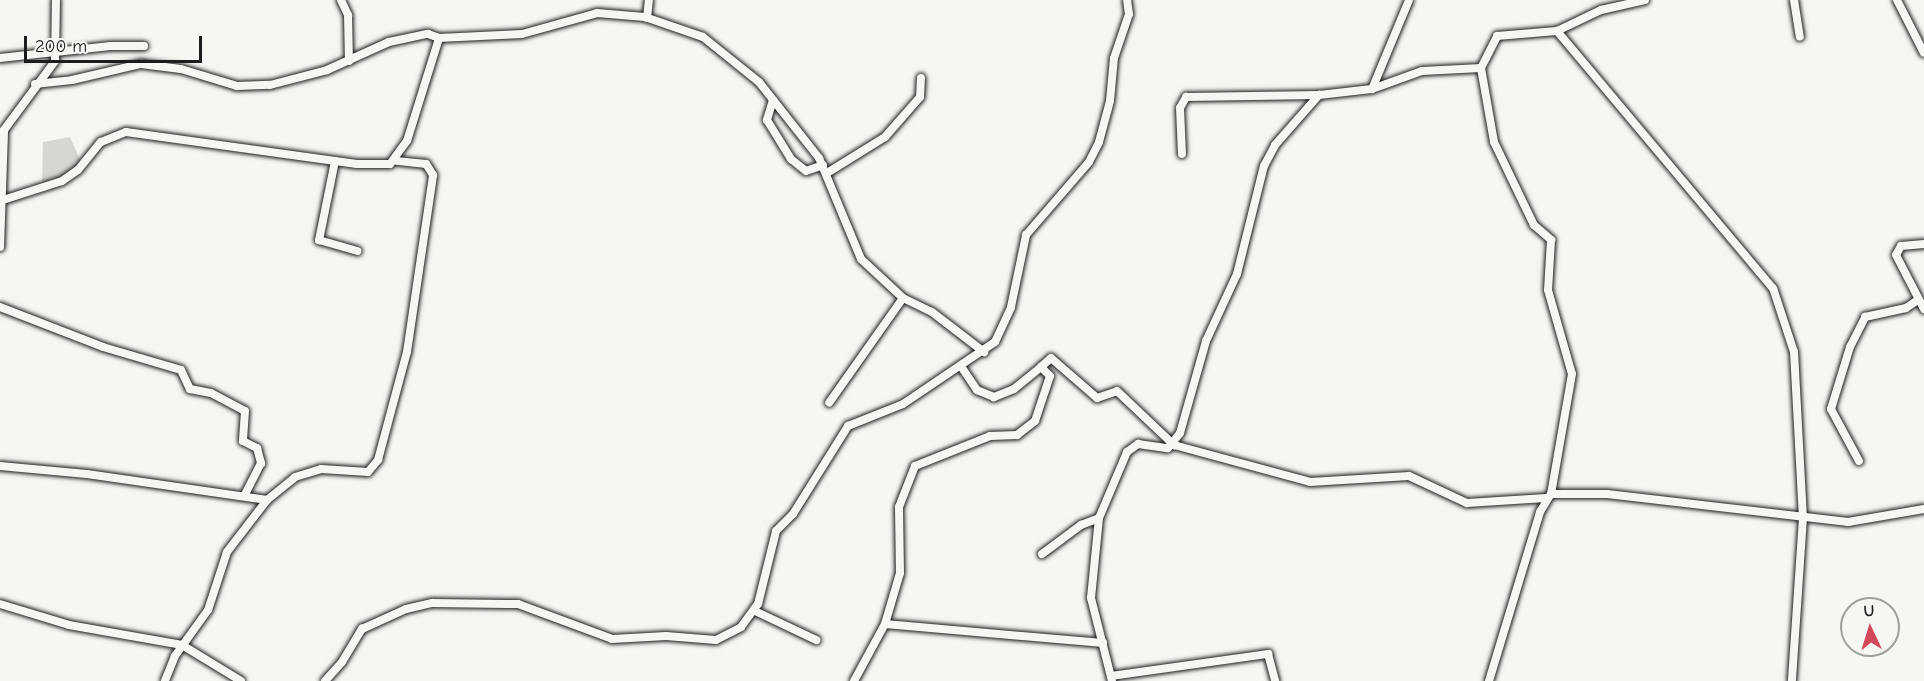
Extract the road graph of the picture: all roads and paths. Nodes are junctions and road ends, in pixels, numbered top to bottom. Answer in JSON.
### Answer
{"nodes":[{"id":1,"x":56,"y":0,"type":"edge"},
{"id":2,"x":341,"y":0,"type":"edge"},
{"id":3,"x":650,"y":0,"type":"edge"},
{"id":4,"x":1127,"y":0,"type":"edge"},
{"id":5,"x":1409,"y":0,"type":"edge"},
{"id":6,"x":1645,"y":0,"type":"edge"},
{"id":7,"x":1794,"y":0,"type":"edge"},
{"id":8,"x":1897,"y":0,"type":"edge"},
{"id":9,"x":647,"y":18,"type":"junction"},
{"id":10,"x":1557,"y":31,"type":"junction"},
{"id":11,"x":439,"y":38,"type":"junction"},
{"id":12,"x":1800,"y":38,"type":"dead end"},
{"id":13,"x":144,"y":46,"type":"dead end"},
{"id":14,"x":57,"y":52,"type":"junction"},
{"id":15,"x":1924,"y":53,"type":"edge"},
{"id":16,"x":0,"y":58,"type":"edge"},
{"id":17,"x":349,"y":61,"type":"junction"},
{"id":18,"x":1481,"y":69,"type":"junction"},
{"id":19,"x":921,"y":78,"type":"dead end"},
{"id":20,"x":35,"y":84,"type":"junction"},
{"id":21,"x":1372,"y":89,"type":"junction"},
{"id":22,"x":1319,"y":95,"type":"junction"},
{"id":23,"x":773,"y":100,"type":"junction"},
{"id":24,"x":1182,"y":154,"type":"dead end"},
{"id":25,"x":335,"y":161,"type":"junction"},
{"id":26,"x":396,"y":161,"type":"junction"},
{"id":27,"x":825,"y":169,"type":"junction"},
{"id":28,"x":3,"y":200,"type":"junction"},
{"id":29,"x":1924,"y":244,"type":"edge"},
{"id":30,"x":0,"y":247,"type":"edge"},
{"id":31,"x":357,"y":251,"type":"dead end"},
{"id":32,"x":903,"y":298,"type":"junction"},
{"id":33,"x":1918,"y":300,"type":"junction"},
{"id":34,"x":0,"y":307,"type":"edge"},
{"id":35,"x":1924,"y":309,"type":"edge"},
{"id":36,"x":984,"y":352,"type":"junction"},
{"id":37,"x":961,"y":366,"type":"junction"},
{"id":38,"x":1041,"y":366,"type":"junction"},
{"id":39,"x":829,"y":403,"type":"dead end"},
{"id":40,"x":1174,"y":445,"type":"junction"},
{"id":41,"x":1859,"y":461,"type":"dead end"},
{"id":42,"x":0,"y":466,"type":"edge"},
{"id":43,"x":244,"y":496,"type":"junction"},
{"id":44,"x":1549,"y":496,"type":"junction"},
{"id":45,"x":267,"y":500,"type":"junction"},
{"id":46,"x":1924,"y":509,"type":"edge"},
{"id":47,"x":1100,"y":518,"type":"junction"},
{"id":48,"x":1803,"y":518,"type":"junction"},
{"id":49,"x":1042,"y":554,"type":"dead end"},
{"id":50,"x":0,"y":604,"type":"edge"},
{"id":51,"x":755,"y":611,"type":"junction"},
{"id":52,"x":885,"y":624,"type":"junction"},
{"id":53,"x":816,"y":640,"type":"dead end"},
{"id":54,"x":1103,"y":643,"type":"junction"},
{"id":55,"x":182,"y":645,"type":"junction"},
{"id":56,"x":1111,"y":678,"type":"edge"},
{"id":57,"x":165,"y":681,"type":"edge"},
{"id":58,"x":241,"y":681,"type":"edge"},
{"id":59,"x":325,"y":681,"type":"edge"},
{"id":60,"x":854,"y":681,"type":"edge"},
{"id":61,"x":1275,"y":681,"type":"edge"},
{"id":62,"x":1489,"y":681,"type":"edge"},
{"id":63,"x":1792,"y":681,"type":"edge"}],
"edges":[{"from":1,"to":14,"type":"street"},
{"from":2,"to":17,"type":"street"},
{"from":3,"to":9,"type":"street"},
{"from":4,"to":36,"type":"street"},
{"from":5,"to":21,"type":"street"},
{"from":6,"to":10,"type":"street"},
{"from":7,"to":12,"type":"street"},
{"from":8,"to":15,"type":"street"},
{"from":9,"to":11,"type":"street"},
{"from":9,"to":23,"type":"street"},
{"from":10,"to":18,"type":"street"},
{"from":10,"to":48,"type":"street"},
{"from":11,"to":17,"type":"street"},
{"from":11,"to":26,"type":"street"},
{"from":13,"to":14,"type":"street"},
{"from":14,"to":16,"type":"street"},
{"from":14,"to":20,"type":"street"},
{"from":17,"to":20,"type":"street"},
{"from":18,"to":21,"type":"street"},
{"from":18,"to":44,"type":"street"},
{"from":19,"to":27,"type":"street"},
{"from":20,"to":28,"type":"street"},
{"from":21,"to":22,"type":"street"},
{"from":22,"to":24,"type":"street"},
{"from":22,"to":40,"type":"street"},
{"from":23,"to":27,"type":"street"},
{"from":23,"to":27,"type":"street"},
{"from":25,"to":26,"type":"street"},
{"from":25,"to":28,"type":"street"},
{"from":25,"to":31,"type":"street"},
{"from":26,"to":45,"type":"street"},
{"from":27,"to":32,"type":"street"},
{"from":28,"to":30,"type":"street"},
{"from":29,"to":33,"type":"street"},
{"from":32,"to":36,"type":"street"},
{"from":32,"to":39,"type":"street"},
{"from":33,"to":35,"type":"street"},
{"from":33,"to":41,"type":"street"},
{"from":34,"to":43,"type":"street"},
{"from":36,"to":37,"type":"street"},
{"from":37,"to":38,"type":"street"},
{"from":37,"to":51,"type":"street"},
{"from":38,"to":40,"type":"street"},
{"from":38,"to":52,"type":"street"},
{"from":40,"to":44,"type":"street"},
{"from":40,"to":47,"type":"street"},
{"from":42,"to":43,"type":"street"},
{"from":43,"to":45,"type":"street"},
{"from":44,"to":48,"type":"street"},
{"from":44,"to":62,"type":"street"},
{"from":45,"to":55,"type":"street"},
{"from":46,"to":48,"type":"street"},
{"from":47,"to":49,"type":"street"},
{"from":47,"to":54,"type":"street"},
{"from":48,"to":63,"type":"street"},
{"from":50,"to":55,"type":"street"},
{"from":51,"to":53,"type":"street"},
{"from":51,"to":59,"type":"street"},
{"from":52,"to":54,"type":"street"},
{"from":52,"to":60,"type":"street"},
{"from":54,"to":56,"type":"street"},
{"from":55,"to":57,"type":"street"},
{"from":55,"to":58,"type":"street"},
{"from":56,"to":61,"type":"street"}]}
